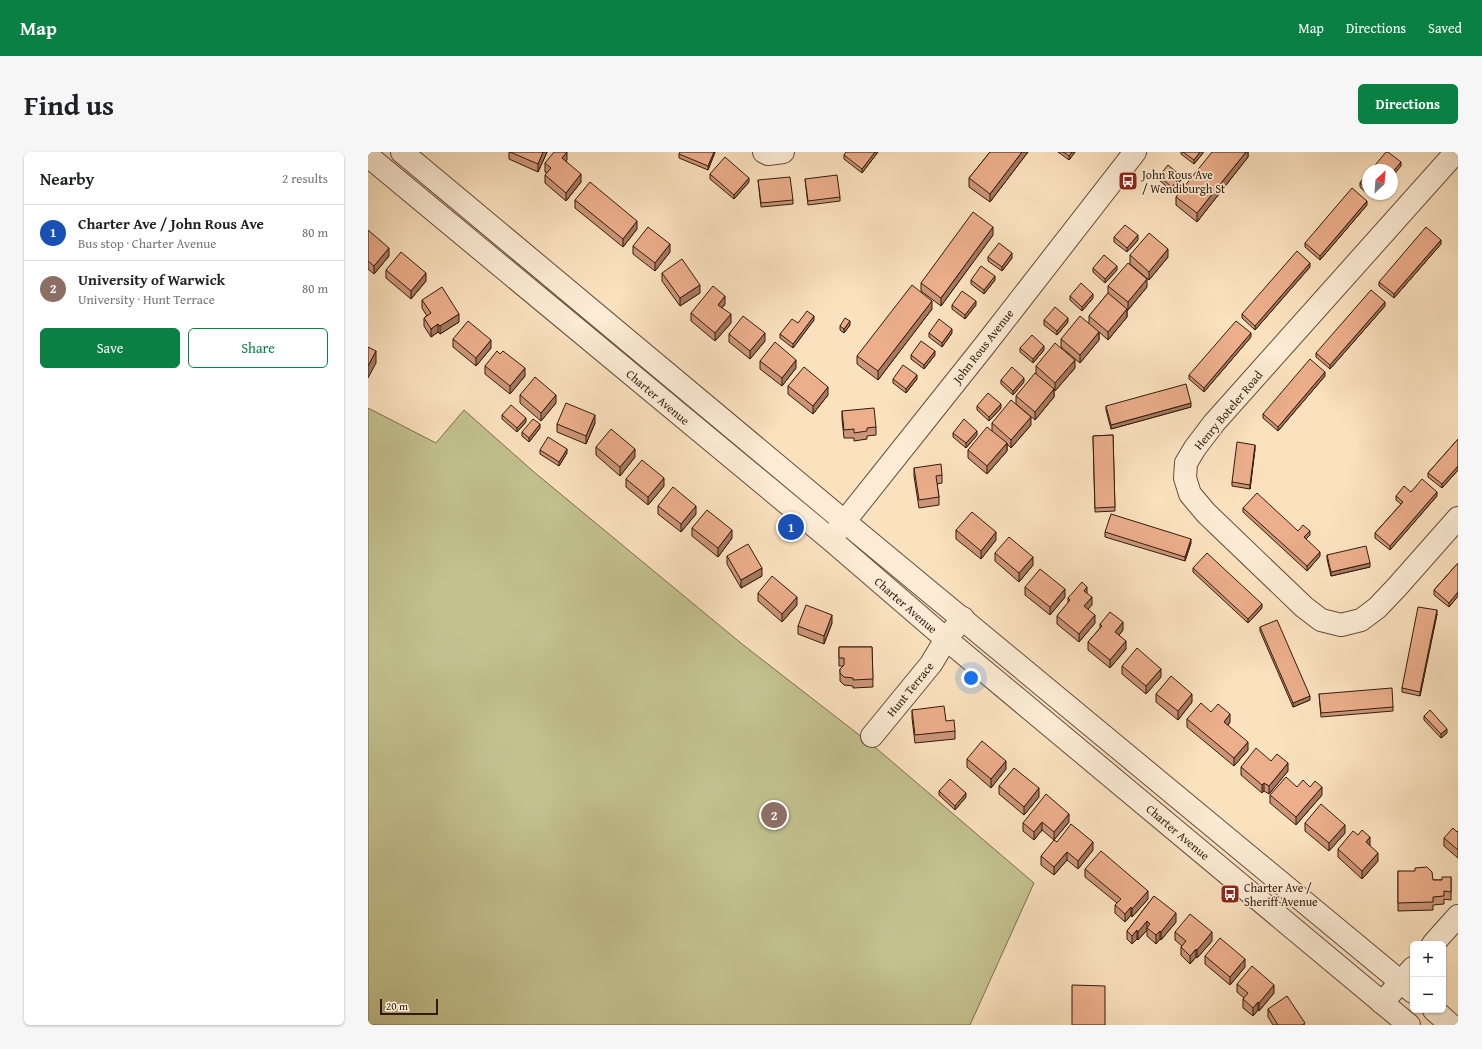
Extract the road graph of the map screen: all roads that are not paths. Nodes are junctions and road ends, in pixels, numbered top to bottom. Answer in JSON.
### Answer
{"nodes":[{"id":1,"x":402,"y":152,"type":"edge"},
{"id":2,"x":764,"y":152,"type":"edge"},
{"id":3,"x":783,"y":152,"type":"edge"},
{"id":4,"x":1135,"y":152,"type":"edge"},
{"id":5,"x":1456,"y":152,"type":"edge"},
{"id":6,"x":368,"y":156,"type":"edge"},
{"id":7,"x":1458,"y":518,"type":"edge"},
{"id":8,"x":844,"y":521,"type":"junction"},
{"id":9,"x":830,"y":539,"type":"junction"},
{"id":10,"x":963,"y":618,"type":"junction"},
{"id":11,"x":946,"y":639,"type":"junction"},
{"id":12,"x":872,"y":736,"type":"dead end"},
{"id":13,"x":1458,"y":916,"type":"edge"},
{"id":14,"x":1436,"y":941,"type":"edge"},
{"id":15,"x":1409,"y":981,"type":"edge"},
{"id":16,"x":1382,"y":1003,"type":"junction"},
{"id":17,"x":1438,"y":1013,"type":"edge"},
{"id":18,"x":1409,"y":1025,"type":"edge"},
{"id":19,"x":1452,"y":1025,"type":"edge"}],
"edges":[{"from":1,"to":8,"type":"street","name":"Charter Avenue"},
{"from":2,"to":3,"type":"street"},
{"from":4,"to":8,"type":"street","name":"John Rous Avenue"},
{"from":5,"to":7,"type":"street","name":"Henry Boteler Road"},
{"from":6,"to":9,"type":"street","name":"Charter Avenue"},
{"from":8,"to":9,"type":"street","name":"John Rous Avenue"},
{"from":8,"to":10,"type":"street","name":"Charter Avenue"},
{"from":9,"to":11,"type":"street","name":"Charter Avenue"},
{"from":10,"to":11,"type":"street","name":"Charter Avenue"},
{"from":10,"to":15,"type":"street","name":"Charter Avenue"},
{"from":11,"to":12,"type":"street","name":"Hunt Terrace"},
{"from":11,"to":16,"type":"street","name":"Charter Avenue"},
{"from":13,"to":14,"type":"street"},
{"from":15,"to":16,"type":"street"},
{"from":16,"to":18,"type":"street","name":"Charter Avenue"},
{"from":17,"to":19,"type":"street"}]}
